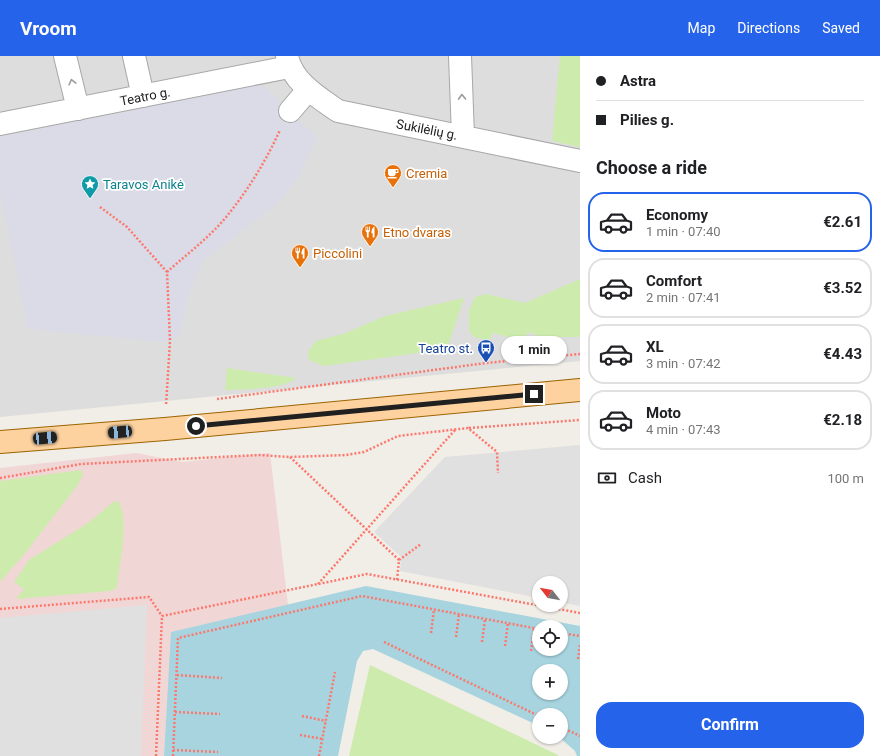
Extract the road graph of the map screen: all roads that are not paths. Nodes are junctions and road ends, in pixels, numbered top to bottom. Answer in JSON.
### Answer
{"nodes":[{"id":1,"x":65,"y":56,"type":"edge"},
{"id":2,"x":134,"y":56,"type":"edge"},
{"id":3,"x":460,"y":56,"type":"edge"},
{"id":4,"x":288,"y":62,"type":"edge"},
{"id":5,"x":308,"y":90,"type":"junction"},
{"id":6,"x":143,"y":96,"type":"junction"},
{"id":7,"x":78,"y":109,"type":"junction"},
{"id":8,"x":290,"y":111,"type":"road end"},
{"id":9,"x":0,"y":124,"type":"edge"},
{"id":10,"x":463,"y":136,"type":"junction"},
{"id":11,"x":580,"y":161,"type":"edge"},
{"id":12,"x":580,"y":390,"type":"edge"},
{"id":13,"x":0,"y":442,"type":"edge"}],
"edges":[{"from":7,"to":1,"type":"street","one_way":true},
{"from":2,"to":6,"type":"street"},
{"from":10,"to":3,"type":"street","one_way":true},
{"from":4,"to":5,"type":"street","name":"Sukilėlių g."},
{"from":4,"to":6,"type":"street","name":"Teatro g."},
{"from":5,"to":8,"type":"street"},
{"from":5,"to":10,"type":"street","name":"Sukilėlių g."},
{"from":6,"to":7,"type":"street","name":"Teatro g."},
{"from":7,"to":9,"type":"street","name":"Teatro g."},
{"from":10,"to":11,"type":"street","name":"Sukilėlių g."},
{"from":12,"to":13,"type":"main road"}]}
